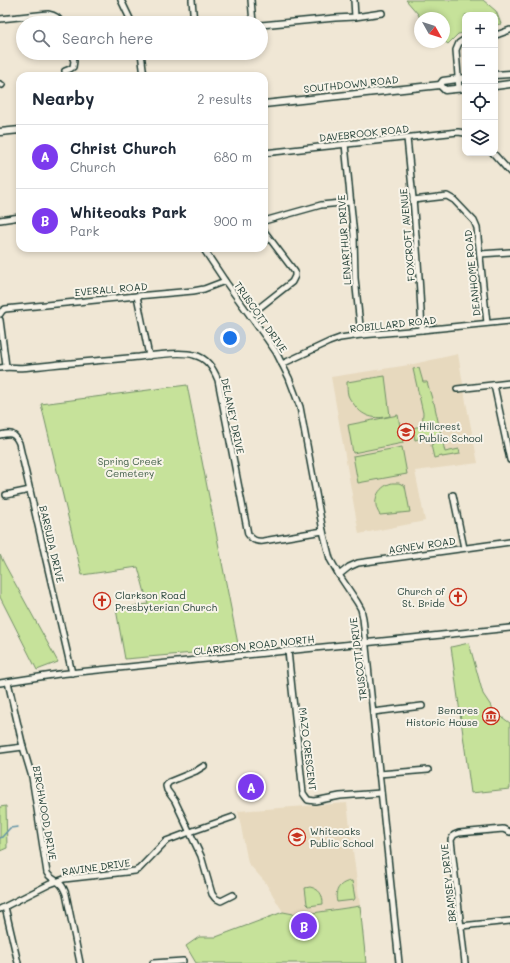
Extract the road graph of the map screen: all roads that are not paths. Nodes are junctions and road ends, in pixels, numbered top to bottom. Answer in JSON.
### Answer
{"nodes":[{"id":1,"x":121,"y":0,"type":"edge"},
{"id":2,"x":192,"y":0,"type":"edge"},
{"id":3,"x":251,"y":0,"type":"edge"},
{"id":4,"x":354,"y":0,"type":"edge"},
{"id":5,"x":382,"y":12,"type":"dead end"},
{"id":6,"x":29,"y":16,"type":"edge"},
{"id":7,"x":54,"y":16,"type":"edge"},
{"id":8,"x":129,"y":16,"type":"edge"},
{"id":9,"x":193,"y":16,"type":"edge"},
{"id":10,"x":252,"y":16,"type":"edge"},
{"id":11,"x":16,"y":17,"type":"edge"},
{"id":12,"x":355,"y":17,"type":"junction"},
{"id":13,"x":0,"y":19,"type":"edge"},
{"id":14,"x":268,"y":25,"type":"edge"},
{"id":15,"x":510,"y":30,"type":"edge"},
{"id":16,"x":498,"y":34,"type":"edge"},
{"id":17,"x":462,"y":41,"type":"edge"},
{"id":18,"x":74,"y":60,"type":"edge"},
{"id":19,"x":142,"y":60,"type":"edge"},
{"id":20,"x":65,"y":70,"type":"dead end"},
{"id":21,"x":143,"y":72,"type":"edge"},
{"id":22,"x":510,"y":74,"type":"edge"},
{"id":23,"x":498,"y":75,"type":"edge"},
{"id":24,"x":462,"y":78,"type":"edge"},
{"id":25,"x":458,"y":79,"type":"junction"},
{"id":26,"x":510,"y":84,"type":"edge"},
{"id":27,"x":440,"y":85,"type":"junction"},
{"id":28,"x":498,"y":86,"type":"edge"},
{"id":29,"x":462,"y":88,"type":"edge"},
{"id":30,"x":268,"y":104,"type":"edge"},
{"id":31,"x":16,"y":130,"type":"edge"},
{"id":32,"x":0,"y":132,"type":"edge"},
{"id":33,"x":462,"y":133,"type":"edge"},
{"id":34,"x":406,"y":138,"type":"junction"},
{"id":35,"x":345,"y":144,"type":"junction"},
{"id":36,"x":268,"y":153,"type":"edge"},
{"id":37,"x":496,"y":156,"type":"edge"},
{"id":38,"x":510,"y":172,"type":"edge"},
{"id":39,"x":413,"y":200,"type":"junction"},
{"id":40,"x":351,"y":202,"type":"junction"},
{"id":41,"x":16,"y":218,"type":"edge"},
{"id":42,"x":0,"y":220,"type":"edge"},
{"id":43,"x":268,"y":220,"type":"edge"},
{"id":44,"x":268,"y":236,"type":"edge"},
{"id":45,"x":206,"y":252,"type":"edge"},
{"id":46,"x":510,"y":252,"type":"edge"},
{"id":47,"x":480,"y":254,"type":"junction"},
{"id":48,"x":225,"y":281,"type":"junction"},
{"id":49,"x":137,"y":296,"type":"junction"},
{"id":50,"x":0,"y":314,"type":"edge"},
{"id":51,"x":250,"y":315,"type":"junction"},
{"id":52,"x":0,"y":320,"type":"edge"},
{"id":53,"x":510,"y":321,"type":"edge"},
{"id":54,"x":487,"y":323,"type":"junction"},
{"id":55,"x":422,"y":330,"type":"junction"},
{"id":56,"x":361,"y":335,"type":"junction"},
{"id":57,"x":149,"y":356,"type":"junction"},
{"id":58,"x":282,"y":364,"type":"junction"},
{"id":59,"x":6,"y":366,"type":"junction"},
{"id":60,"x":0,"y":368,"type":"edge"},
{"id":61,"x":510,"y":383,"type":"edge"},
{"id":62,"x":494,"y":385,"type":"junction"},
{"id":63,"x":457,"y":388,"type":"dead end"},
{"id":64,"x":0,"y":435,"type":"edge"},
{"id":65,"x":510,"y":460,"type":"edge"},
{"id":66,"x":30,"y":490,"type":"junction"},
{"id":67,"x":6,"y":495,"type":"dead end"},
{"id":68,"x":453,"y":495,"type":"dead end"},
{"id":69,"x":323,"y":531,"type":"junction"},
{"id":70,"x":510,"y":542,"type":"edge"},
{"id":71,"x":464,"y":548,"type":"junction"},
{"id":72,"x":339,"y":575,"type":"junction"},
{"id":73,"x":510,"y":628,"type":"edge"},
{"id":74,"x":366,"y":644,"type":"junction"},
{"id":75,"x":288,"y":651,"type":"junction"},
{"id":76,"x":72,"y":673,"type":"junction"},
{"id":77,"x":8,"y":682,"type":"junction"},
{"id":78,"x":0,"y":683,"type":"edge"},
{"id":79,"x":422,"y":706,"type":"dead end"},
{"id":80,"x":373,"y":712,"type":"junction"},
{"id":81,"x":23,"y":748,"type":"junction"},
{"id":82,"x":0,"y":750,"type":"edge"},
{"id":83,"x":204,"y":766,"type":"dead end"},
{"id":84,"x":428,"y":770,"type":"dead end"},
{"id":85,"x":380,"y":774,"type":"junction"},
{"id":86,"x":381,"y":793,"type":"junction"},
{"id":87,"x":233,"y":817,"type":"dead end"},
{"id":88,"x":190,"y":832,"type":"junction"},
{"id":89,"x":510,"y":832,"type":"edge"},
{"id":90,"x":58,"y":881,"type":"junction"},
{"id":91,"x":233,"y":895,"type":"dead end"},
{"id":92,"x":2,"y":908,"type":"edge"},
{"id":93,"x":510,"y":921,"type":"edge"},
{"id":94,"x":461,"y":926,"type":"junction"},
{"id":95,"x":183,"y":961,"type":"dead end"},
{"id":96,"x":18,"y":963,"type":"edge"},
{"id":97,"x":80,"y":963,"type":"edge"},
{"id":98,"x":153,"y":963,"type":"edge"},
{"id":99,"x":399,"y":963,"type":"edge"},
{"id":100,"x":465,"y":963,"type":"edge"}],
"edges":[{"from":1,"to":8,"type":"street"},
{"from":2,"to":9,"type":"street"},
{"from":3,"to":10,"type":"street"},
{"from":4,"to":12,"type":"street"},
{"from":5,"to":12,"type":"street"},
{"from":6,"to":7,"type":"street"},
{"from":11,"to":13,"type":"street"},
{"from":12,"to":14,"type":"street"},
{"from":15,"to":16,"type":"street"},
{"from":17,"to":25,"type":"street"},
{"from":18,"to":20,"type":"street"},
{"from":19,"to":21,"type":"street"},
{"from":22,"to":23,"type":"main road"},
{"from":24,"to":25,"type":"main road","name":"SOUTHDOWN ROAD"},
{"from":25,"to":27,"type":"main road","name":"SOUTHDOWN ROAD"},
{"from":25,"to":29,"type":"street"},
{"from":26,"to":28,"type":"main road"},
{"from":27,"to":29,"type":"main road","name":"SOUTHDOWN ROAD"},
{"from":27,"to":30,"type":"main road","name":"SOUTHDOWN ROAD"},
{"from":31,"to":32,"type":"main road"},
{"from":33,"to":34,"type":"street","name":"DAVEBROOK ROAD"},
{"from":34,"to":35,"type":"street","name":"DAVEBROOK ROAD"},
{"from":34,"to":39,"type":"street","name":"FOXCROFT AVENUE"},
{"from":35,"to":36,"type":"street","name":"DAVEBROOK ROAD"},
{"from":35,"to":40,"type":"street","name":"LENARTHUR DRIVE"},
{"from":37,"to":38,"type":"street"},
{"from":39,"to":47,"type":"street","name":"DEANHOME ROAD"},
{"from":39,"to":55,"type":"street","name":"FOXCROFT AVENUE"},
{"from":40,"to":43,"type":"street"},
{"from":40,"to":56,"type":"street","name":"LENARTHUR DRIVE"},
{"from":41,"to":42,"type":"street"},
{"from":44,"to":51,"type":"street"},
{"from":45,"to":48,"type":"street","name":"TRUSCOTT DRIVE"},
{"from":46,"to":47,"type":"street"},
{"from":47,"to":54,"type":"street","name":"DEANHOME ROAD"},
{"from":48,"to":49,"type":"street","name":"EVERALL ROAD"},
{"from":48,"to":51,"type":"street","name":"TRUSCOTT DRIVE"},
{"from":49,"to":50,"type":"street","name":"EVERALL ROAD"},
{"from":49,"to":57,"type":"street"},
{"from":51,"to":58,"type":"street","name":"TRUSCOTT DRIVE"},
{"from":52,"to":59,"type":"street"},
{"from":53,"to":54,"type":"street","name":"ROBILLARD ROAD"},
{"from":54,"to":55,"type":"street","name":"ROBILLARD ROAD"},
{"from":55,"to":56,"type":"street","name":"ROBILLARD ROAD"},
{"from":56,"to":58,"type":"street","name":"ROBILLARD ROAD"},
{"from":57,"to":59,"type":"street","name":"DELANEY DRIVE"},
{"from":57,"to":69,"type":"street","name":"DELANEY DRIVE"},
{"from":58,"to":69,"type":"street","name":"TRUSCOTT DRIVE"},
{"from":59,"to":60,"type":"street","name":"DELANEY DRIVE"},
{"from":61,"to":62,"type":"street"},
{"from":62,"to":63,"type":"street"},
{"from":62,"to":65,"type":"street"},
{"from":64,"to":66,"type":"street","name":"BARSUDA DRIVE"},
{"from":66,"to":67,"type":"street"},
{"from":66,"to":76,"type":"street","name":"BARSUDA DRIVE"},
{"from":68,"to":71,"type":"street"},
{"from":69,"to":72,"type":"street","name":"TRUSCOTT DRIVE"},
{"from":70,"to":71,"type":"street","name":"AGNEW ROAD"},
{"from":71,"to":72,"type":"street","name":"AGNEW ROAD"},
{"from":72,"to":74,"type":"street","name":"TRUSCOTT DRIVE"},
{"from":73,"to":74,"type":"street","name":"CLARKSON ROAD NORTH"},
{"from":74,"to":75,"type":"street","name":"CLARKSON ROAD NORTH"},
{"from":74,"to":80,"type":"street","name":"TRUSCOTT DRIVE"},
{"from":75,"to":76,"type":"street","name":"CLARKSON ROAD NORTH"},
{"from":75,"to":86,"type":"street","name":"MAZO CRESCENT"},
{"from":76,"to":77,"type":"street","name":"CLARKSON ROAD NORTH"},
{"from":77,"to":78,"type":"street","name":"CLARKSON ROAD NORTH"},
{"from":77,"to":81,"type":"street","name":"BIRCHWOOD DRIVE"},
{"from":79,"to":80,"type":"street"},
{"from":80,"to":85,"type":"street","name":"TRUSCOTT DRIVE"},
{"from":81,"to":82,"type":"street"},
{"from":81,"to":90,"type":"street","name":"BIRCHWOOD DRIVE"},
{"from":83,"to":88,"type":"street"},
{"from":84,"to":85,"type":"street"},
{"from":85,"to":86,"type":"street","name":"TRUSCOTT DRIVE"},
{"from":86,"to":99,"type":"street","name":"TRUSCOTT DRIVE"},
{"from":87,"to":88,"type":"street","name":"RAVINE DRIVE"},
{"from":88,"to":90,"type":"street","name":"RAVINE DRIVE"},
{"from":88,"to":91,"type":"street"},
{"from":89,"to":94,"type":"street","name":"BRAMSEY DRIVE"},
{"from":90,"to":92,"type":"street","name":"RAVINE DRIVE"},
{"from":90,"to":97,"type":"street","name":"BIRCHWOOD DRIVE"},
{"from":92,"to":96,"type":"street"},
{"from":93,"to":94,"type":"street"},
{"from":94,"to":100,"type":"street","name":"BRAMSEY DRIVE"},
{"from":95,"to":98,"type":"street"}]}
